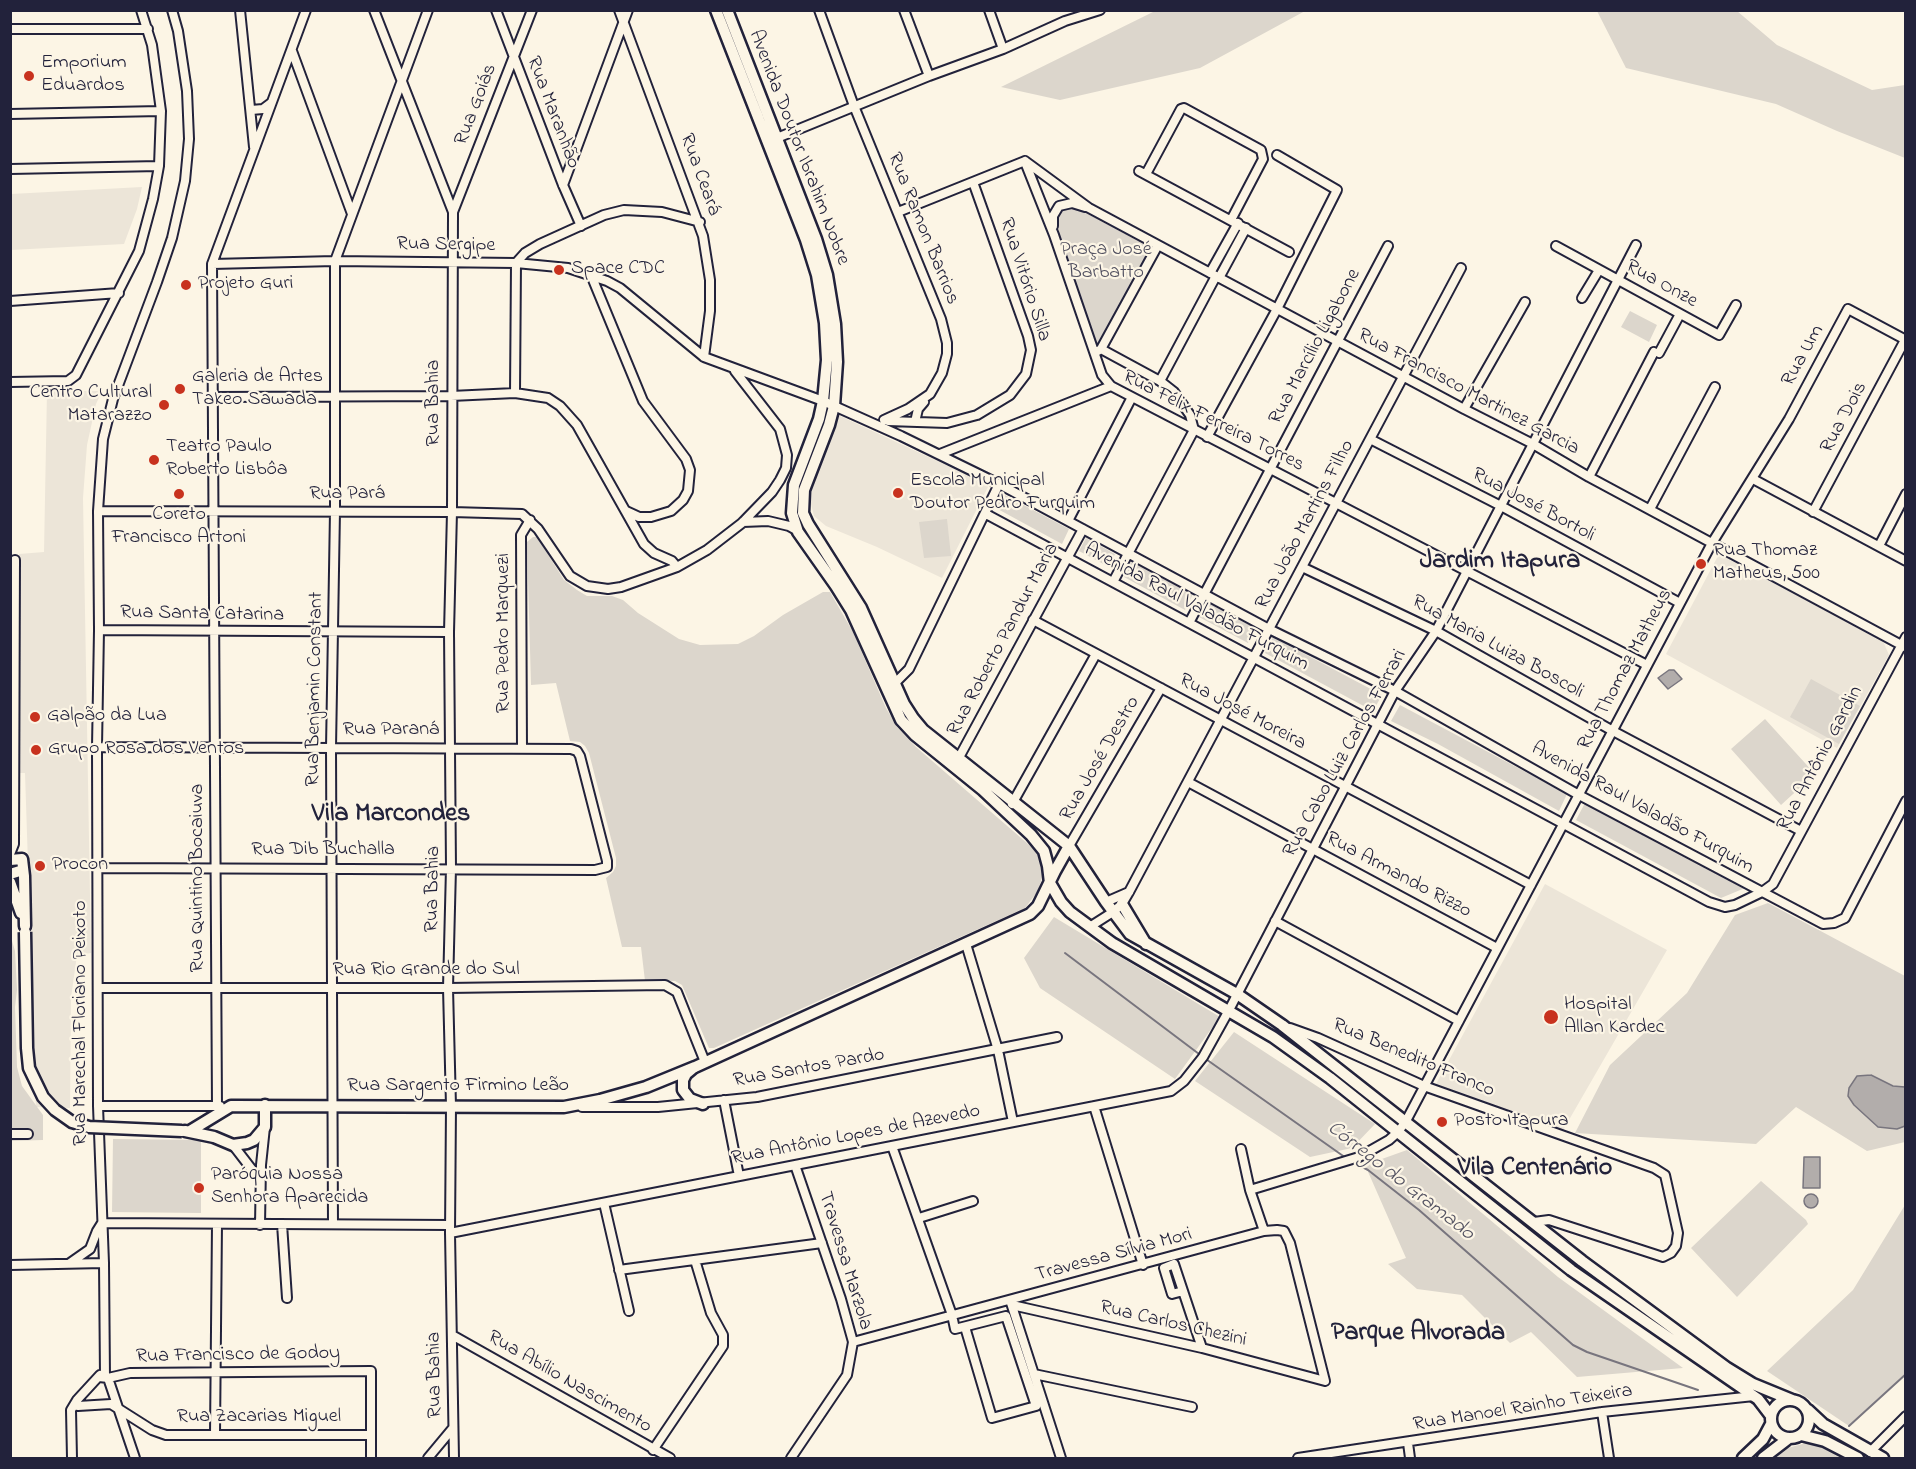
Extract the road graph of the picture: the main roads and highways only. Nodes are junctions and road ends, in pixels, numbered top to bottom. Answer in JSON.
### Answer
{"nodes":[{"id":1,"x":716,"y":10,"type":"edge"},
{"id":2,"x":727,"y":10,"type":"edge"},
{"id":3,"x":772,"y":140,"type":"junction"},
{"id":4,"x":829,"y":404,"type":"junction"},
{"id":5,"x":797,"y":500,"type":"junction"},
{"id":6,"x":812,"y":530,"type":"junction"},
{"id":7,"x":800,"y":534,"type":"junction"},
{"id":8,"x":956,"y":763,"type":"junction"},
{"id":9,"x":1069,"y":846,"type":"junction"},
{"id":10,"x":18,"y":863,"type":"edge"},
{"id":11,"x":10,"y":874,"type":"edge"},
{"id":12,"x":10,"y":882,"type":"edge"},
{"id":13,"x":1050,"y":883,"type":"junction"},
{"id":14,"x":1122,"y":903,"type":"road end"},
{"id":15,"x":25,"y":929,"type":"junction"},
{"id":16,"x":1146,"y":944,"type":"junction"},
{"id":17,"x":1282,"y":1025,"type":"junction"},
{"id":18,"x":1273,"y":1037,"type":"junction"},
{"id":19,"x":700,"y":1065,"type":"junction"},
{"id":20,"x":703,"y":1104,"type":"road end"},
{"id":21,"x":265,"y":1105,"type":"junction"},
{"id":22,"x":186,"y":1131,"type":"junction"},
{"id":23,"x":1792,"y":1400,"type":"junction"},
{"id":24,"x":1805,"y":1407,"type":"junction"},
{"id":25,"x":1771,"y":1420,"type":"junction"},
{"id":26,"x":1801,"y":1435,"type":"junction"},
{"id":27,"x":1788,"y":1438,"type":"junction"},
{"id":28,"x":1743,"y":1458,"type":"edge"},
{"id":29,"x":1763,"y":1458,"type":"edge"},
{"id":30,"x":1858,"y":1458,"type":"edge"},
{"id":31,"x":1883,"y":1458,"type":"edge"}],
"edges":[{"from":1,"to":3,"type":"main road","name":"Avenida Doutor Ibrahim Nobre"},
{"from":2,"to":3,"type":"main road","name":"Avenida Doutor Ibrahim Nobre"},
{"from":3,"to":4,"type":"main road","name":"Avenida Doutor Ibrahim Nobre"},
{"from":4,"to":5,"type":"main road"},
{"from":4,"to":5,"type":"main road"},
{"from":5,"to":6,"type":"main road"},
{"from":5,"to":7,"type":"main road"},
{"from":6,"to":7,"type":"main road"},
{"from":6,"to":8,"type":"main road"},
{"from":7,"to":8,"type":"main road"},
{"from":8,"to":9,"type":"main road"},
{"from":8,"to":13,"type":"main road"},
{"from":9,"to":13,"type":"main road","name":"Rua Sargento Firmino Leão"},
{"from":9,"to":16,"type":"main road"},
{"from":10,"to":11,"type":"main road"},
{"from":10,"to":15,"type":"main road"},
{"from":12,"to":15,"type":"main road"},
{"from":13,"to":18,"type":"main road"},
{"from":13,"to":19,"type":"main road","name":"Rua Sargento Firmino Leão"},
{"from":14,"to":16,"type":"main road"},
{"from":15,"to":22,"type":"main road","bridge":true},
{"from":16,"to":17,"type":"main road"},
{"from":17,"to":18,"type":"main road"},
{"from":17,"to":23,"type":"main road"},
{"from":18,"to":25,"type":"main road"},
{"from":19,"to":20,"type":"main road"},
{"from":19,"to":21,"type":"main road","name":"Rua Sargento Firmino Leão"},
{"from":21,"to":22,"type":"main road","name":"Rua Sargento Firmino Leão"},
{"from":21,"to":22,"type":"main road"},
{"from":23,"to":24,"type":"main road"},
{"from":23,"to":25,"type":"main road"},
{"from":24,"to":26,"type":"main road"},
{"from":24,"to":31,"type":"main road"},
{"from":25,"to":27,"type":"main road"},
{"from":25,"to":28,"type":"main road"},
{"from":26,"to":27,"type":"main road"},
{"from":26,"to":30,"type":"main road"},
{"from":27,"to":29,"type":"main road"}]}
